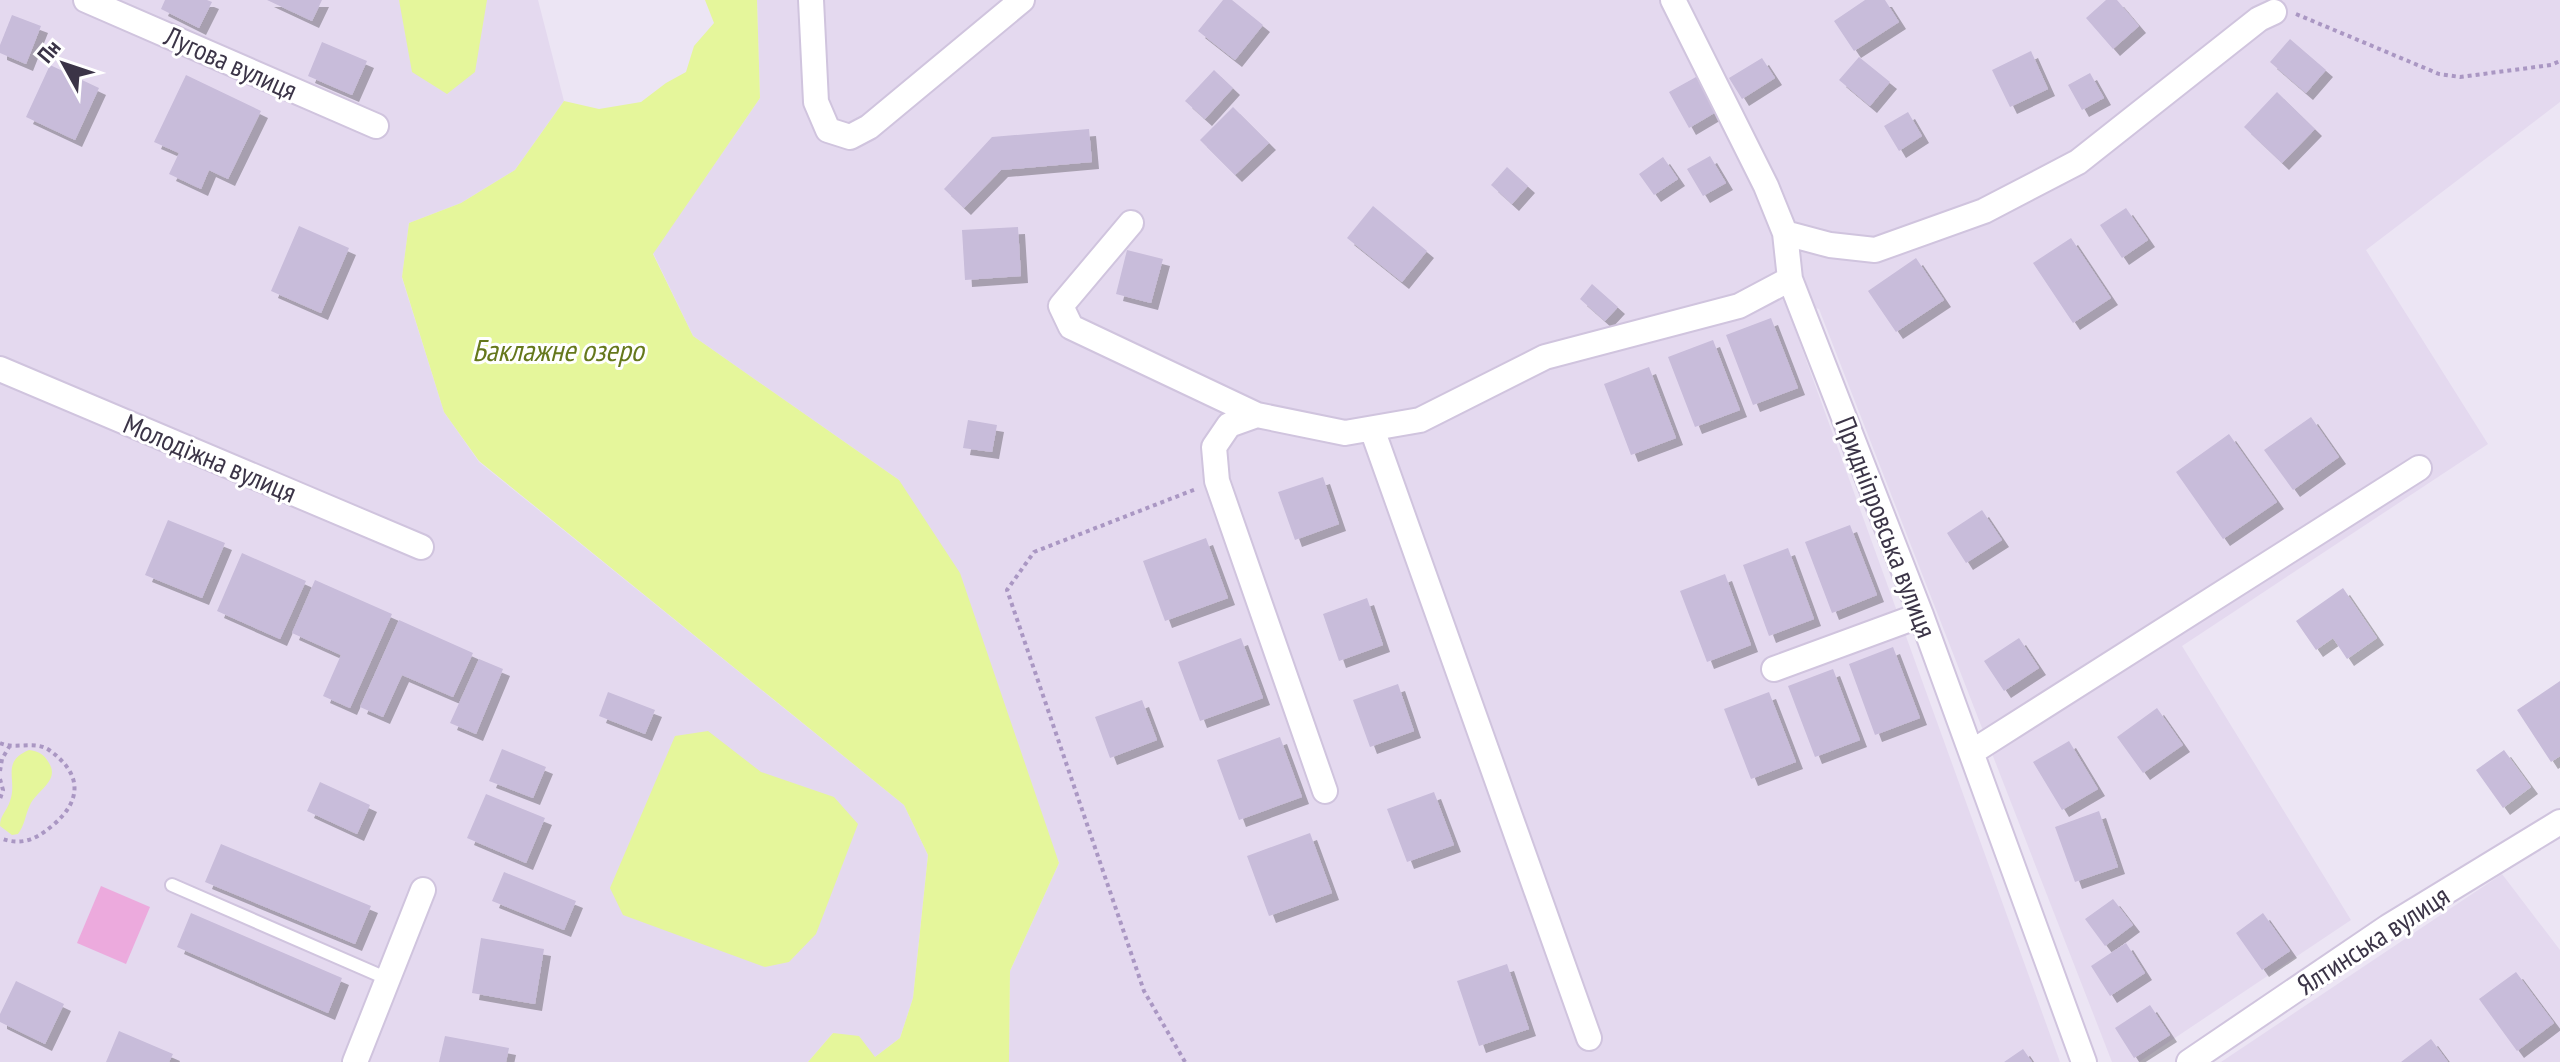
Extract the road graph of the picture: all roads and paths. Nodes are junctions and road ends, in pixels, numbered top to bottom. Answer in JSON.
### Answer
{"nodes":[{"id":1,"x":86,"y":0,"type":"edge"},
{"id":2,"x":811,"y":0,"type":"edge"},
{"id":3,"x":1022,"y":0,"type":"edge"},
{"id":4,"x":1673,"y":0,"type":"edge"},
{"id":5,"x":2274,"y":12,"type":"joint"},
{"id":6,"x":2560,"y":61,"type":"edge"},
{"id":7,"x":376,"y":126,"type":"dead end"},
{"id":8,"x":1131,"y":223,"type":"dead end"},
{"id":9,"x":1785,"y":233,"type":"junction"},
{"id":10,"x":1790,"y":279,"type":"junction"},
{"id":11,"x":0,"y":369,"type":"edge"},
{"id":12,"x":1257,"y":415,"type":"junction"},
{"id":13,"x":1372,"y":429,"type":"junction"},
{"id":14,"x":2419,"y":468,"type":"dead end"},
{"id":15,"x":1217,"y":481,"type":"junction"},
{"id":16,"x":421,"y":547,"type":"dead end"},
{"id":17,"x":1921,"y":615,"type":"junction"},
{"id":18,"x":1774,"y":669,"type":"dead end"},
{"id":19,"x":0,"y":743,"type":"edge"},
{"id":20,"x":10,"y":747,"type":"junction"},
{"id":21,"x":1972,"y":752,"type":"junction"},
{"id":22,"x":0,"y":771,"type":"edge"},
{"id":23,"x":0,"y":779,"type":"edge"},
{"id":24,"x":1325,"y":791,"type":"dead end"},
{"id":25,"x":0,"y":799,"type":"edge"},
{"id":26,"x":2560,"y":822,"type":"edge"},
{"id":27,"x":0,"y":838,"type":"edge"},
{"id":28,"x":172,"y":885,"type":"dead end"},
{"id":29,"x":423,"y":890,"type":"dead end"},
{"id":30,"x":388,"y":979,"type":"junction"},
{"id":31,"x":1589,"y":1038,"type":"dead end"},
{"id":32,"x":355,"y":1062,"type":"edge"},
{"id":33,"x":1185,"y":1062,"type":"edge"},
{"id":34,"x":2084,"y":1062,"type":"edge"},
{"id":35,"x":2189,"y":1062,"type":"edge"}],
"edges":[{"from":1,"to":7,"type":"street","name":"Лугова вулиця"},
{"from":2,"to":3,"type":"street"},
{"from":4,"to":9,"type":"street","name":"Придніпровська вулиця"},
{"from":5,"to":6,"type":"path"},
{"from":5,"to":9,"type":"street"},
{"from":8,"to":12,"type":"street"},
{"from":9,"to":10,"type":"street","name":"Придніпровська вулиця"},
{"from":10,"to":13,"type":"street"},
{"from":10,"to":17,"type":"street","name":"Придніпровська вулиця"},
{"from":11,"to":16,"type":"street","name":"Молодіжна вулиця"},
{"from":12,"to":13,"type":"street"},
{"from":12,"to":15,"type":"street"},
{"from":13,"to":31,"type":"street"},
{"from":14,"to":21,"type":"street"},
{"from":15,"to":24,"type":"street"},
{"from":15,"to":33,"type":"path"},
{"from":17,"to":18,"type":"street"},
{"from":17,"to":21,"type":"street","name":"Придніпровська вулиця"},
{"from":19,"to":20,"type":"path"},
{"from":20,"to":22,"type":"path"},
{"from":20,"to":27,"type":"path"},
{"from":21,"to":34,"type":"street","name":"Придніпровська вулиця"},
{"from":23,"to":25,"type":"path"},
{"from":26,"to":35,"type":"street","name":"Ялтинська вулиця"},
{"from":28,"to":30,"type":"lane"},
{"from":29,"to":30,"type":"street"},
{"from":30,"to":32,"type":"street"}]}
